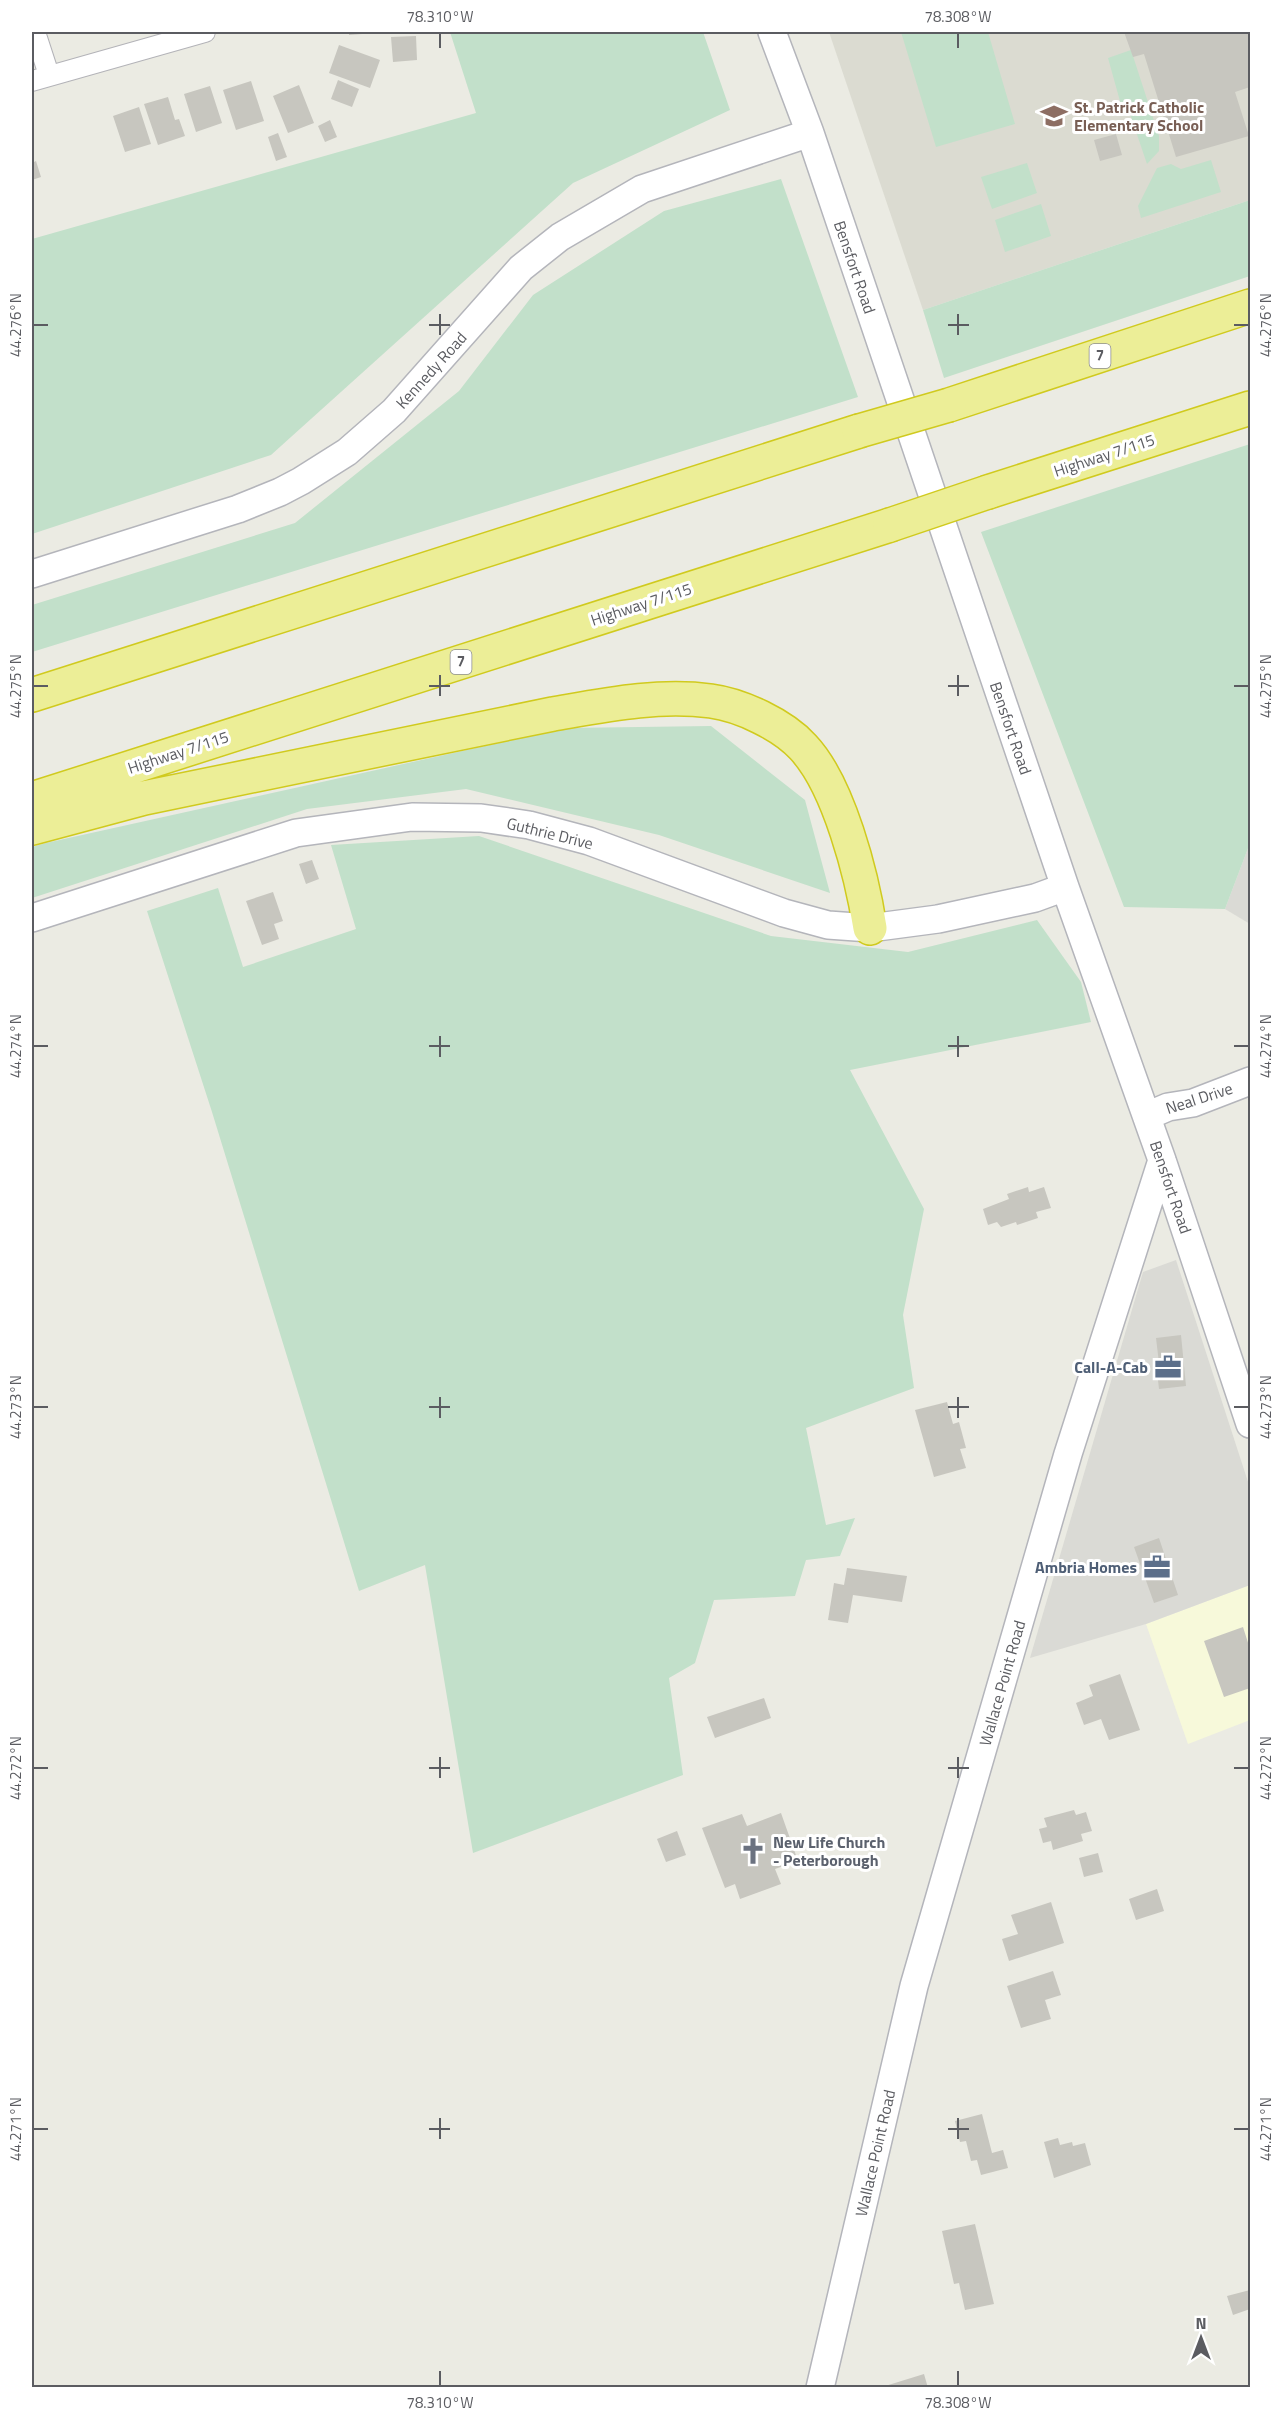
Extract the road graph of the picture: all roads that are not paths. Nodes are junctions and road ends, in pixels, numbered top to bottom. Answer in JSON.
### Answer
{"nodes":[{"id":1,"x":35,"y":32,"type":"edge"},
{"id":2,"x":205,"y":32,"type":"edge"},
{"id":3,"x":772,"y":32,"type":"edge"},
{"id":4,"x":40,"y":78,"type":"edge"},
{"id":5,"x":810,"y":133,"type":"junction"},
{"id":6,"x":1251,"y":306,"type":"edge"},
{"id":7,"x":1251,"y":408,"type":"edge"},
{"id":8,"x":32,"y":574,"type":"edge"},
{"id":9,"x":32,"y":695,"type":"edge"},
{"id":10,"x":32,"y":799,"type":"edge"},
{"id":11,"x":32,"y":828,"type":"edge"},
{"id":12,"x":1065,"y":887,"type":"junction"},
{"id":13,"x":32,"y":918,"type":"edge"},
{"id":14,"x":870,"y":928,"type":"junction"},
{"id":15,"x":1251,"y":1081,"type":"edge"},
{"id":16,"x":1147,"y":1116,"type":"junction"},
{"id":17,"x":1162,"y":1160,"type":"junction"},
{"id":18,"x":1251,"y":1424,"type":"edge"},
{"id":19,"x":820,"y":2388,"type":"edge"}],
"edges":[{"from":1,"to":4,"type":"street"},
{"from":2,"to":4,"type":"street"},
{"from":3,"to":5,"type":"main road","name":"Bensfort Road"},
{"from":5,"to":8,"type":"main road","name":"Kennedy Road"},
{"from":5,"to":12,"type":"main road","name":"Bensfort Road"},
{"from":6,"to":9,"type":"highway","number":"7","bridge":true},
{"from":7,"to":10,"type":"highway","name":"Highway 7/115","number":"7","bridge":true},
{"from":11,"to":14,"type":"highway"},
{"from":12,"to":14,"type":"main road","name":"Guthrie Drive"},
{"from":12,"to":16,"type":"main road","name":"Bensfort Road"},
{"from":13,"to":14,"type":"main road","name":"Guthrie Drive"},
{"from":15,"to":16,"type":"main road","name":"Neal Drive"},
{"from":16,"to":17,"type":"main road","name":"Bensfort Road"},
{"from":17,"to":18,"type":"main road","name":"Bensfort Road"},
{"from":17,"to":19,"type":"main road","name":"Wallace Point Road"}]}
